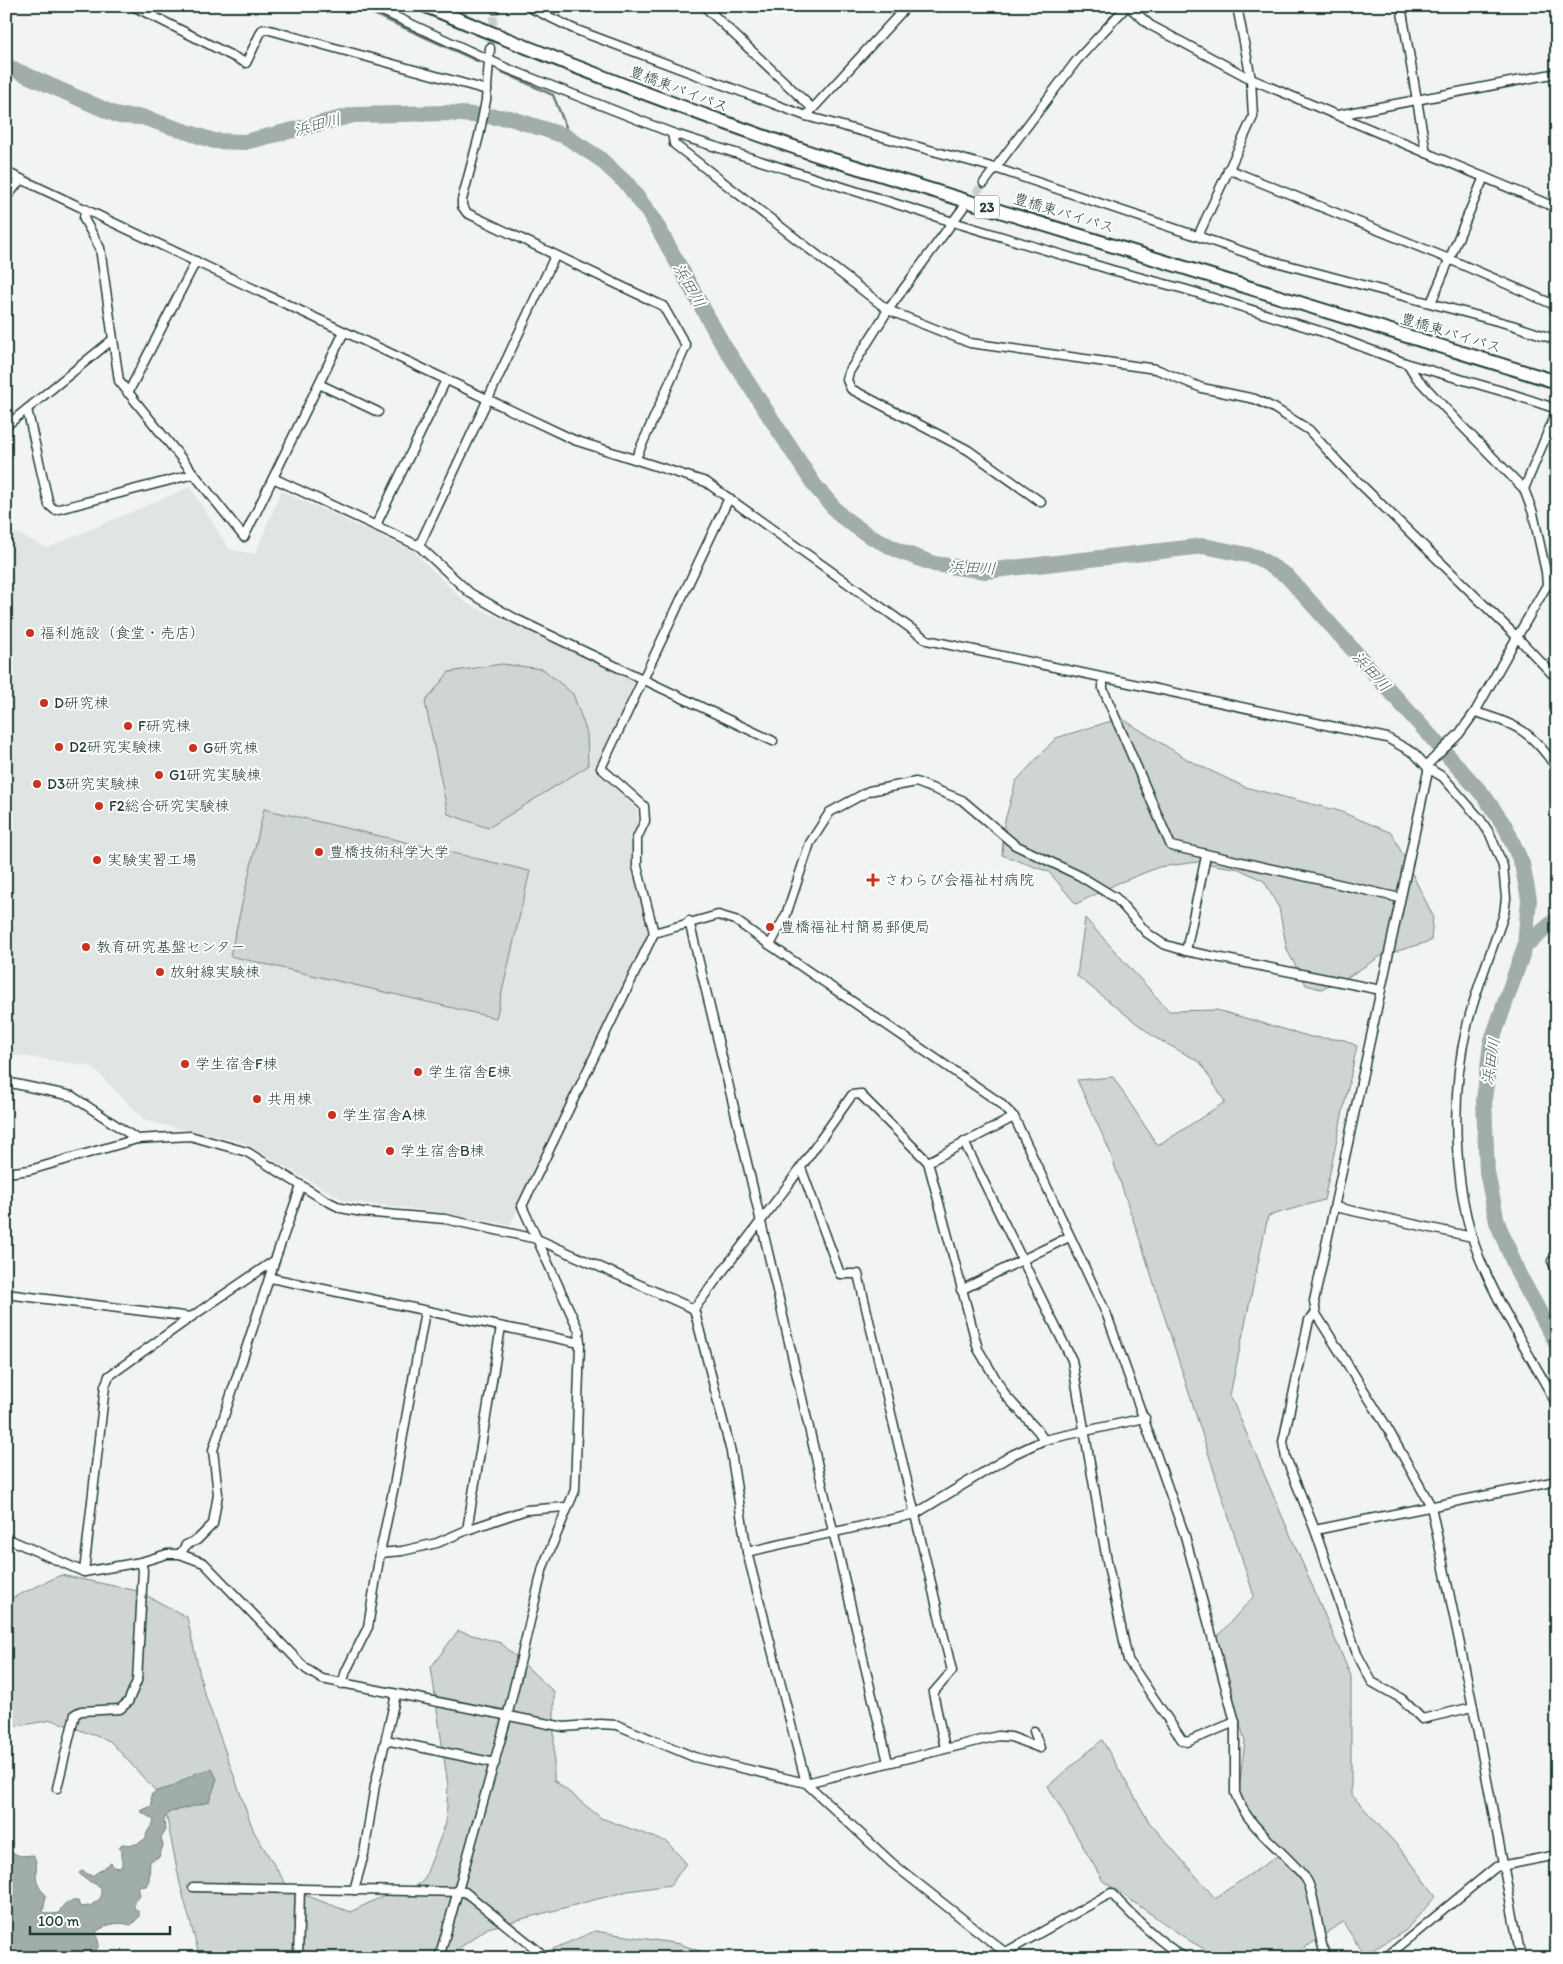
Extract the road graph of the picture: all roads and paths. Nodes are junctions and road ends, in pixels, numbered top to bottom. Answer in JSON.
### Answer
{"nodes":[{"id":1,"x":133,"y":6,"type":"edge"},
{"id":2,"x":372,"y":6,"type":"edge"},
{"id":3,"x":426,"y":6,"type":"edge"},
{"id":4,"x":527,"y":6,"type":"edge"},
{"id":5,"x":704,"y":6,"type":"edge"},
{"id":6,"x":907,"y":6,"type":"edge"},
{"id":7,"x":1127,"y":6,"type":"edge"},
{"id":8,"x":1237,"y":6,"type":"edge"},
{"id":9,"x":1401,"y":6,"type":"edge"},
{"id":10,"x":490,"y":48,"type":"tunnel mouth"},
{"id":11,"x":488,"y":60,"type":"junction"},
{"id":12,"x":1557,"y":73,"type":"edge"},
{"id":13,"x":1251,"y":79,"type":"junction"},
{"id":14,"x":487,"y":90,"type":"junction"},
{"id":15,"x":1419,"y":98,"type":"junction"},
{"id":16,"x":812,"y":108,"type":"junction"},
{"id":17,"x":1337,"y":115,"type":"junction"},
{"id":18,"x":806,"y":116,"type":"junction"},
{"id":19,"x":672,"y":133,"type":"junction"},
{"id":20,"x":1426,"y":153,"type":"junction"},
{"id":21,"x":995,"y":168,"type":"junction"},
{"id":22,"x":1228,"y":169,"type":"junction"},
{"id":23,"x":6,"y":172,"type":"edge"},
{"id":24,"x":1484,"y":177,"type":"junction"},
{"id":25,"x":21,"y":179,"type":"junction"},
{"id":26,"x":984,"y":183,"type":"tunnel mouth"},
{"id":27,"x":6,"y":198,"type":"edge"},
{"id":28,"x":963,"y":208,"type":"tunnel mouth"},
{"id":29,"x":1557,"y":208,"type":"edge"},
{"id":30,"x":85,"y":209,"type":"junction"},
{"id":31,"x":953,"y":222,"type":"junction"},
{"id":32,"x":1198,"y":236,"type":"junction"},
{"id":33,"x":555,"y":256,"type":"junction"},
{"id":34,"x":1449,"y":259,"type":"junction"},
{"id":35,"x":196,"y":261,"type":"junction"},
{"id":36,"x":1431,"y":303,"type":"junction"},
{"id":37,"x":1557,"y":306,"type":"edge"},
{"id":38,"x":888,"y":310,"type":"junction"},
{"id":39,"x":344,"y":332,"type":"junction"},
{"id":40,"x":112,"y":340,"type":"junction"},
{"id":41,"x":1557,"y":340,"type":"edge"},
{"id":42,"x":1408,"y":364,"type":"junction"},
{"id":43,"x":446,"y":380,"type":"junction"},
{"id":44,"x":1557,"y":382,"type":"edge"},
{"id":45,"x":319,"y":384,"type":"junction"},
{"id":46,"x":128,"y":393,"type":"junction"},
{"id":47,"x":488,"y":399,"type":"junction"},
{"id":48,"x":26,"y":409,"type":"junction"},
{"id":49,"x":1557,"y":409,"type":"edge"},
{"id":50,"x":378,"y":412,"type":"dead end"},
{"id":51,"x":6,"y":426,"type":"edge"},
{"id":52,"x":636,"y":458,"type":"junction"},
{"id":53,"x":194,"y":474,"type":"junction"},
{"id":54,"x":273,"y":478,"type":"junction"},
{"id":55,"x":1524,"y":489,"type":"junction"},
{"id":56,"x":729,"y":498,"type":"junction"},
{"id":57,"x":1041,"y":502,"type":"dead end"},
{"id":58,"x":376,"y":525,"type":"junction"},
{"id":59,"x":419,"y":546,"type":"junction"},
{"id":60,"x":1546,"y":585,"type":"junction"},
{"id":61,"x":1557,"y":586,"type":"edge"},
{"id":62,"x":1517,"y":637,"type":"junction"},
{"id":63,"x":643,"y":678,"type":"junction"},
{"id":64,"x":1103,"y":678,"type":"junction"},
{"id":65,"x":1557,"y":679,"type":"edge"},
{"id":66,"x":1475,"y":712,"type":"junction"},
{"id":67,"x":773,"y":741,"type":"dead end"},
{"id":68,"x":1429,"y":765,"type":"junction"},
{"id":69,"x":1557,"y":769,"type":"edge"},
{"id":70,"x":1206,"y":856,"type":"junction"},
{"id":71,"x":1400,"y":898,"type":"junction"},
{"id":72,"x":689,"y":921,"type":"junction"},
{"id":73,"x":654,"y":933,"type":"junction"},
{"id":74,"x":770,"y":945,"type":"junction"},
{"id":75,"x":1186,"y":951,"type":"junction"},
{"id":76,"x":1381,"y":990,"type":"junction"},
{"id":77,"x":6,"y":1082,"type":"edge"},
{"id":78,"x":1014,"y":1117,"type":"junction"},
{"id":79,"x":137,"y":1139,"type":"junction"},
{"id":80,"x":964,"y":1142,"type":"junction"},
{"id":81,"x":928,"y":1162,"type":"junction"},
{"id":82,"x":800,"y":1168,"type":"junction"},
{"id":83,"x":6,"y":1173,"type":"edge"},
{"id":84,"x":301,"y":1186,"type":"junction"},
{"id":85,"x":1335,"y":1207,"type":"junction"},
{"id":86,"x":762,"y":1219,"type":"junction"},
{"id":87,"x":1069,"y":1237,"type":"junction"},
{"id":88,"x":1472,"y":1237,"type":"junction"},
{"id":89,"x":537,"y":1239,"type":"junction"},
{"id":90,"x":275,"y":1260,"type":"junction"},
{"id":91,"x":1024,"y":1260,"type":"junction"},
{"id":92,"x":1552,"y":1261,"type":"dead end"},
{"id":93,"x":1557,"y":1271,"type":"edge"},
{"id":94,"x":271,"y":1278,"type":"junction"},
{"id":95,"x":961,"y":1290,"type":"junction"},
{"id":96,"x":6,"y":1294,"type":"edge"},
{"id":97,"x":694,"y":1309,"type":"junction"},
{"id":98,"x":425,"y":1311,"type":"junction"},
{"id":99,"x":1316,"y":1314,"type":"junction"},
{"id":100,"x":192,"y":1317,"type":"junction"},
{"id":101,"x":501,"y":1327,"type":"junction"},
{"id":102,"x":580,"y":1343,"type":"junction"},
{"id":103,"x":1557,"y":1404,"type":"edge"},
{"id":104,"x":1145,"y":1418,"type":"junction"},
{"id":105,"x":1083,"y":1432,"type":"junction"},
{"id":106,"x":1044,"y":1440,"type":"junction"},
{"id":107,"x":1557,"y":1481,"type":"edge"},
{"id":108,"x":1432,"y":1506,"type":"junction"},
{"id":109,"x":566,"y":1507,"type":"junction"},
{"id":110,"x":915,"y":1514,"type":"junction"},
{"id":111,"x":467,"y":1530,"type":"junction"},
{"id":112,"x":1315,"y":1530,"type":"junction"},
{"id":113,"x":832,"y":1533,"type":"junction"},
{"id":114,"x":6,"y":1538,"type":"edge"},
{"id":115,"x":747,"y":1552,"type":"junction"},
{"id":116,"x":380,"y":1553,"type":"junction"},
{"id":117,"x":180,"y":1554,"type":"junction"},
{"id":118,"x":141,"y":1562,"type":"junction"},
{"id":119,"x":84,"y":1572,"type":"junction"},
{"id":120,"x":342,"y":1684,"type":"junction"},
{"id":121,"x":396,"y":1695,"type":"junction"},
{"id":122,"x":1473,"y":1707,"type":"junction"},
{"id":123,"x":507,"y":1717,"type":"junction"},
{"id":124,"x":1234,"y":1722,"type":"junction"},
{"id":125,"x":1034,"y":1731,"type":"dead end"},
{"id":126,"x":386,"y":1740,"type":"junction"},
{"id":127,"x":945,"y":1748,"type":"junction"},
{"id":128,"x":888,"y":1762,"type":"junction"},
{"id":129,"x":494,"y":1763,"type":"junction"},
{"id":130,"x":806,"y":1783,"type":"junction"},
{"id":131,"x":57,"y":1788,"type":"dead end"},
{"id":132,"x":1557,"y":1854,"type":"edge"},
{"id":133,"x":1504,"y":1866,"type":"junction"},
{"id":134,"x":193,"y":1887,"type":"dead end"},
{"id":135,"x":300,"y":1889,"type":"junction"},
{"id":136,"x":354,"y":1890,"type":"junction"},
{"id":137,"x":459,"y":1892,"type":"junction"},
{"id":138,"x":1009,"y":1955,"type":"edge"},
{"id":139,"x":298,"y":1958,"type":"edge"},
{"id":140,"x":439,"y":1958,"type":"edge"},
{"id":141,"x":547,"y":1958,"type":"edge"},
{"id":142,"x":1185,"y":1958,"type":"edge"},
{"id":143,"x":1326,"y":1958,"type":"edge"},
{"id":144,"x":1384,"y":1958,"type":"edge"},
{"id":145,"x":1521,"y":1958,"type":"edge"}],
"edges":[{"from":1,"to":14,"type":"street"},
{"from":2,"to":11,"type":"street"},
{"from":3,"to":44,"type":"highway","name":"豊橋東バイパス","number":"23"},
{"from":4,"to":18,"type":"street"},
{"from":5,"to":16,"type":"street"},
{"from":6,"to":16,"type":"street"},
{"from":7,"to":13,"type":"street"},
{"from":7,"to":21,"type":"street"},
{"from":8,"to":13,"type":"street"},
{"from":9,"to":15,"type":"street"},
{"from":10,"to":11,"type":"street"},
{"from":11,"to":14,"type":"street"},
{"from":11,"to":19,"type":"street"},
{"from":12,"to":15,"type":"street"},
{"from":13,"to":17,"type":"street"},
{"from":13,"to":22,"type":"street"},
{"from":14,"to":33,"type":"street"},
{"from":15,"to":17,"type":"street"},
{"from":15,"to":20,"type":"street"},
{"from":16,"to":18,"type":"street"},
{"from":17,"to":20,"type":"street"},
{"from":18,"to":21,"type":"street"},
{"from":19,"to":31,"type":"street"},
{"from":19,"to":38,"type":"street"},
{"from":20,"to":24,"type":"street"},
{"from":21,"to":26,"type":"street"},
{"from":21,"to":32,"type":"street"},
{"from":22,"to":32,"type":"street"},
{"from":22,"to":34,"type":"street"},
{"from":23,"to":25,"type":"street"},
{"from":24,"to":29,"type":"street"},
{"from":24,"to":34,"type":"street"},
{"from":25,"to":27,"type":"street"},
{"from":25,"to":30,"type":"street"},
{"from":28,"to":31,"type":"street"},
{"from":30,"to":35,"type":"street"},
{"from":30,"to":40,"type":"street"},
{"from":31,"to":38,"type":"street"},
{"from":31,"to":42,"type":"street"},
{"from":32,"to":36,"type":"street"},
{"from":33,"to":47,"type":"street"},
{"from":33,"to":52,"type":"street"},
{"from":34,"to":36,"type":"street"},
{"from":34,"to":37,"type":"street"},
{"from":35,"to":39,"type":"street"},
{"from":35,"to":46,"type":"street"},
{"from":36,"to":41,"type":"street"},
{"from":38,"to":57,"type":"street"},
{"from":38,"to":62,"type":"street"},
{"from":39,"to":43,"type":"street"},
{"from":39,"to":45,"type":"street"},
{"from":40,"to":46,"type":"street"},
{"from":40,"to":48,"type":"street"},
{"from":42,"to":49,"type":"street"},
{"from":42,"to":55,"type":"street"},
{"from":43,"to":47,"type":"street"},
{"from":43,"to":58,"type":"street"},
{"from":45,"to":50,"type":"street"},
{"from":45,"to":54,"type":"street"},
{"from":46,"to":53,"type":"street"},
{"from":47,"to":52,"type":"street"},
{"from":47,"to":59,"type":"street"},
{"from":48,"to":51,"type":"street"},
{"from":48,"to":53,"type":"street"},
{"from":49,"to":55,"type":"street"},
{"from":52,"to":56,"type":"street"},
{"from":53,"to":54,"type":"street"},
{"from":54,"to":58,"type":"street"},
{"from":55,"to":60,"type":"street"},
{"from":56,"to":63,"type":"street"},
{"from":56,"to":64,"type":"street"},
{"from":58,"to":59,"type":"street"},
{"from":59,"to":63,"type":"street"},
{"from":60,"to":61,"type":"street"},
{"from":60,"to":62,"type":"street"},
{"from":62,"to":65,"type":"street"},
{"from":62,"to":66,"type":"street"},
{"from":63,"to":67,"type":"street"},
{"from":63,"to":73,"type":"street"},
{"from":64,"to":68,"type":"street"},
{"from":64,"to":70,"type":"street"},
{"from":66,"to":68,"type":"street"},
{"from":66,"to":69,"type":"street"},
{"from":68,"to":71,"type":"street"},
{"from":68,"to":88,"type":"street"},
{"from":70,"to":71,"type":"street"},
{"from":70,"to":75,"type":"street"},
{"from":71,"to":76,"type":"street"},
{"from":72,"to":73,"type":"street"},
{"from":72,"to":74,"type":"street"},
{"from":72,"to":86,"type":"street"},
{"from":73,"to":89,"type":"street"},
{"from":74,"to":75,"type":"street"},
{"from":74,"to":78,"type":"street"},
{"from":75,"to":76,"type":"street"},
{"from":76,"to":85,"type":"street"},
{"from":77,"to":79,"type":"street"},
{"from":78,"to":80,"type":"street"},
{"from":78,"to":87,"type":"street"},
{"from":79,"to":83,"type":"street"},
{"from":79,"to":84,"type":"street"},
{"from":80,"to":81,"type":"street"},
{"from":80,"to":91,"type":"street"},
{"from":81,"to":82,"type":"street"},
{"from":81,"to":95,"type":"street"},
{"from":82,"to":86,"type":"street"},
{"from":82,"to":110,"type":"street"},
{"from":84,"to":89,"type":"street"},
{"from":84,"to":90,"type":"street"},
{"from":85,"to":88,"type":"street"},
{"from":85,"to":99,"type":"street"},
{"from":86,"to":97,"type":"street"},
{"from":86,"to":113,"type":"street"},
{"from":87,"to":91,"type":"street"},
{"from":87,"to":104,"type":"street"},
{"from":88,"to":103,"type":"street"},
{"from":89,"to":97,"type":"street"},
{"from":89,"to":102,"type":"street"},
{"from":90,"to":94,"type":"street"},
{"from":90,"to":100,"type":"street"},
{"from":91,"to":95,"type":"street"},
{"from":91,"to":105,"type":"street"},
{"from":92,"to":93,"type":"street"},
{"from":94,"to":98,"type":"street"},
{"from":94,"to":117,"type":"street"},
{"from":95,"to":106,"type":"street"},
{"from":96,"to":100,"type":"street"},
{"from":97,"to":115,"type":"street"},
{"from":98,"to":101,"type":"street"},
{"from":98,"to":116,"type":"street"},
{"from":99,"to":108,"type":"street"},
{"from":99,"to":112,"type":"street"},
{"from":100,"to":119,"type":"street"},
{"from":101,"to":102,"type":"street"},
{"from":101,"to":111,"type":"street"},
{"from":102,"to":109,"type":"street"},
{"from":104,"to":105,"type":"street"},
{"from":104,"to":124,"type":"street"},
{"from":105,"to":106,"type":"street"},
{"from":105,"to":124,"type":"street"},
{"from":106,"to":110,"type":"street"},
{"from":107,"to":108,"type":"street"},
{"from":108,"to":112,"type":"street"},
{"from":108,"to":122,"type":"street"},
{"from":109,"to":111,"type":"street"},
{"from":109,"to":123,"type":"street"},
{"from":110,"to":113,"type":"street"},
{"from":110,"to":127,"type":"street"},
{"from":111,"to":116,"type":"street"},
{"from":112,"to":122,"type":"street"},
{"from":113,"to":115,"type":"street"},
{"from":113,"to":128,"type":"street"},
{"from":114,"to":119,"type":"street"},
{"from":115,"to":130,"type":"street"},
{"from":116,"to":120,"type":"street"},
{"from":117,"to":118,"type":"street"},
{"from":117,"to":120,"type":"street"},
{"from":118,"to":119,"type":"street"},
{"from":118,"to":131,"type":"street"},
{"from":120,"to":121,"type":"street"},
{"from":121,"to":123,"type":"street"},
{"from":121,"to":126,"type":"street"},
{"from":122,"to":133,"type":"street"},
{"from":123,"to":129,"type":"street"},
{"from":123,"to":130,"type":"street"},
{"from":124,"to":143,"type":"street"},
{"from":125,"to":127,"type":"street"},
{"from":126,"to":129,"type":"street"},
{"from":126,"to":136,"type":"street"},
{"from":127,"to":128,"type":"street"},
{"from":128,"to":130,"type":"street"},
{"from":129,"to":137,"type":"street"},
{"from":130,"to":138,"type":"street"},
{"from":132,"to":133,"type":"street"},
{"from":133,"to":144,"type":"street"},
{"from":133,"to":145,"type":"street"},
{"from":134,"to":135,"type":"street"},
{"from":135,"to":136,"type":"street"},
{"from":135,"to":139,"type":"street"},
{"from":136,"to":137,"type":"street"},
{"from":137,"to":140,"type":"street"},
{"from":137,"to":141,"type":"street"},
{"from":138,"to":142,"type":"street"}]}
